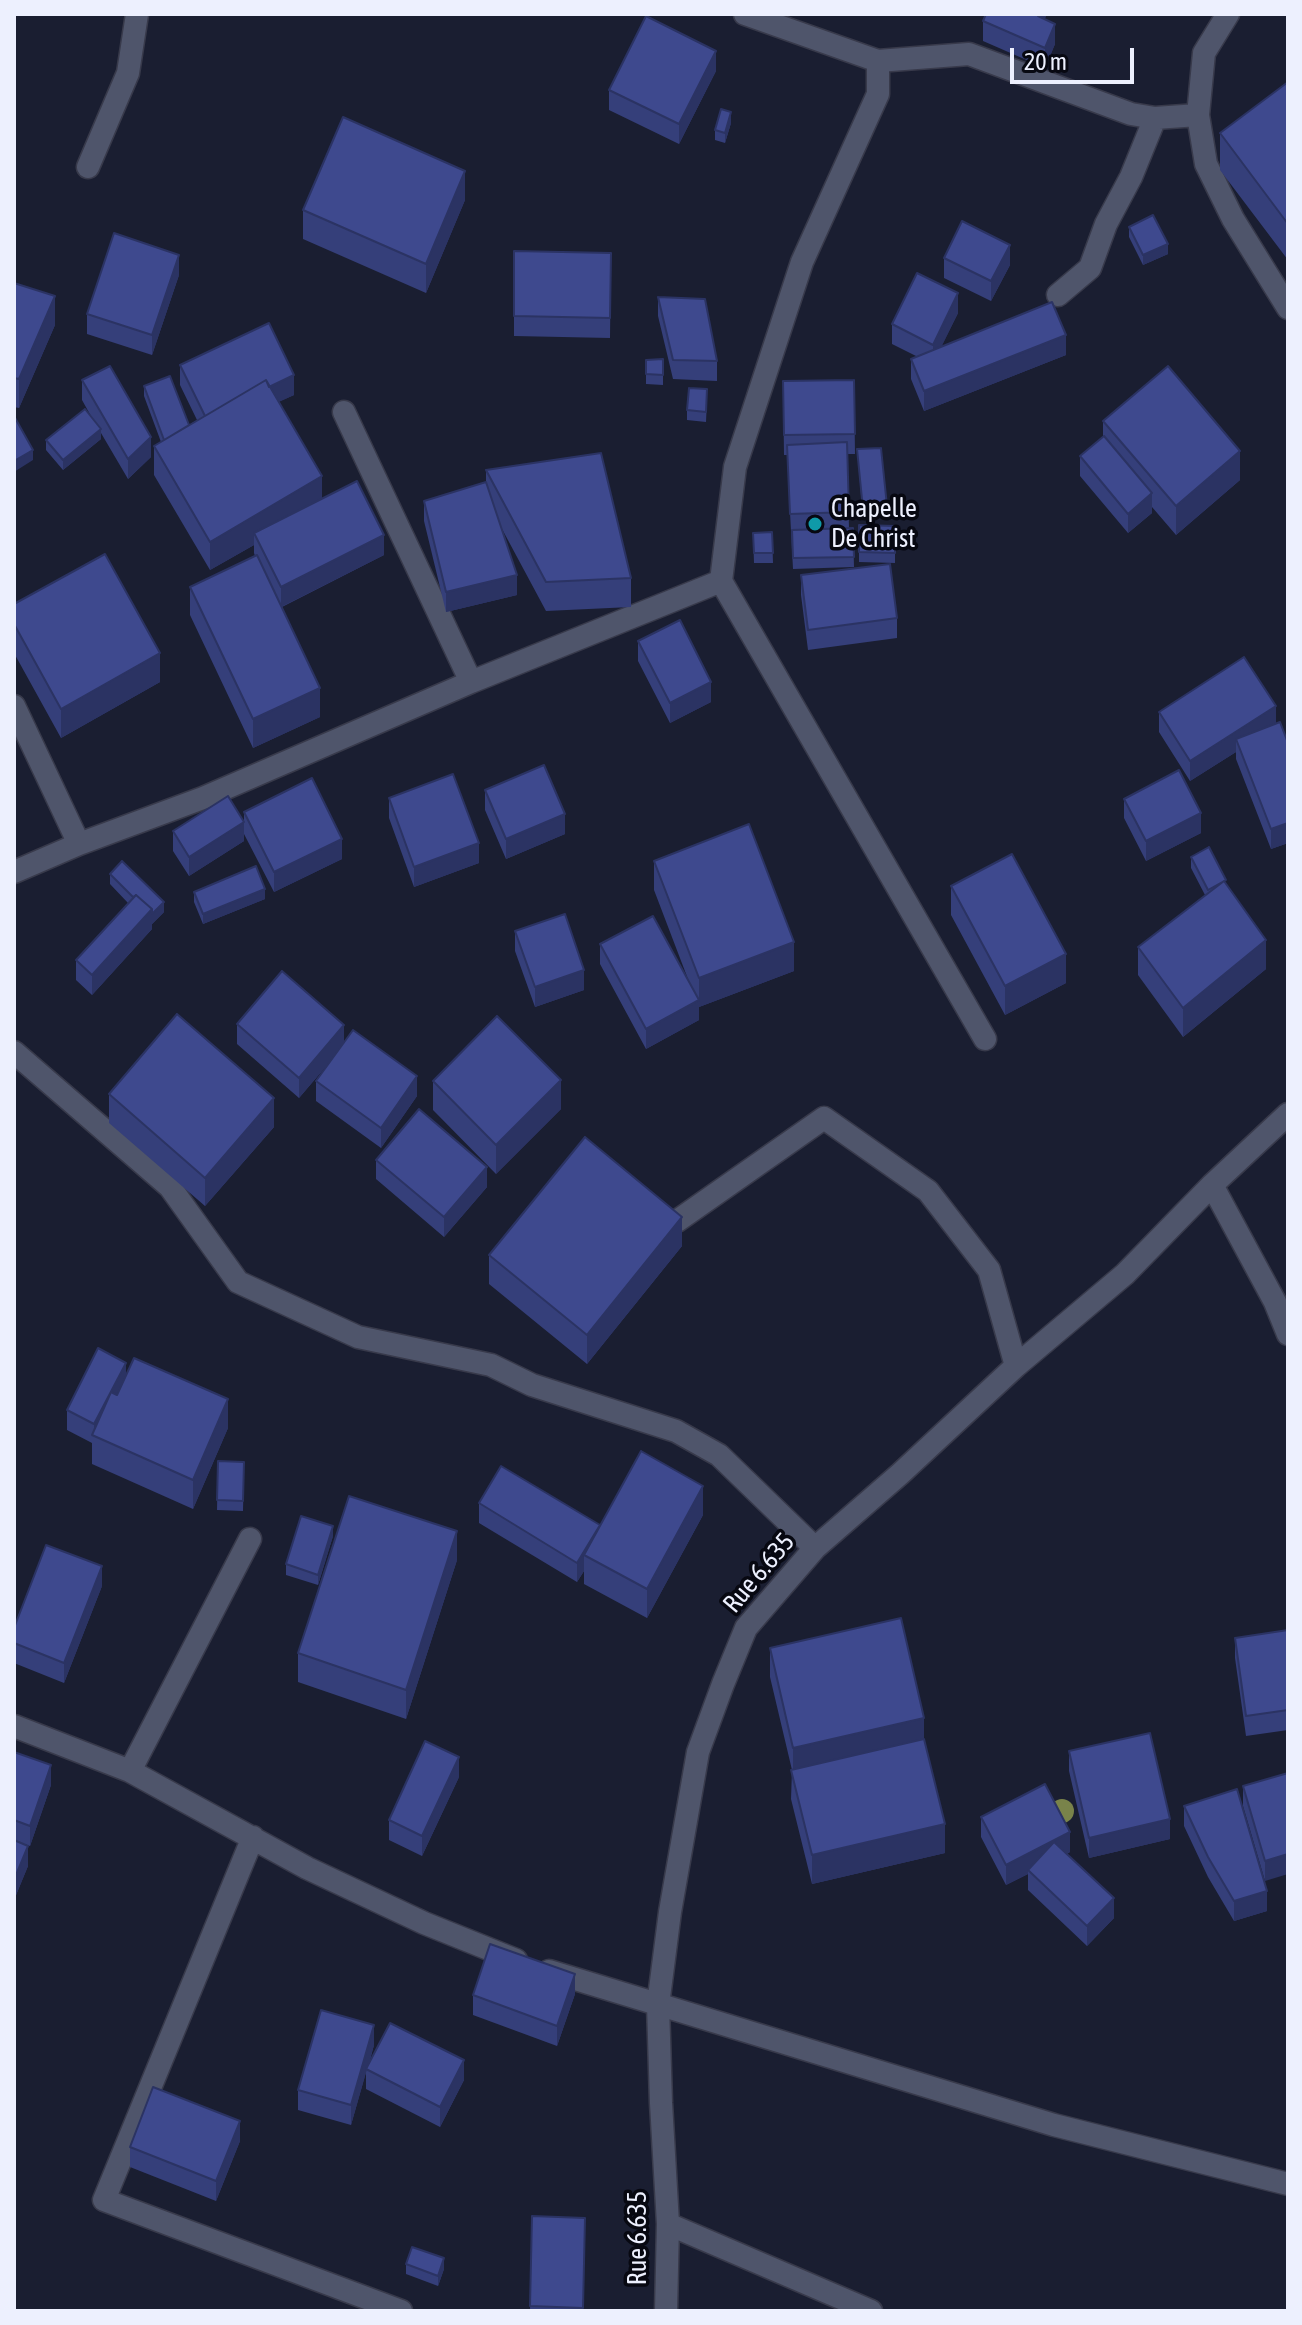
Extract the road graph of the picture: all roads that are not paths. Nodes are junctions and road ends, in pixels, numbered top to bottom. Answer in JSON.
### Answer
{"nodes":[{"id":1,"x":137,"y":14,"type":"edge"},
{"id":2,"x":745,"y":14,"type":"edge"},
{"id":3,"x":1228,"y":14,"type":"edge"},
{"id":4,"x":878,"y":61,"type":"junction"},
{"id":5,"x":1198,"y":115,"type":"junction"},
{"id":6,"x":1155,"y":118,"type":"junction"},
{"id":7,"x":88,"y":167,"type":"dead end"},
{"id":8,"x":1058,"y":295,"type":"dead end"},
{"id":9,"x":1288,"y":308,"type":"edge"},
{"id":10,"x":344,"y":412,"type":"dead end"},
{"id":11,"x":721,"y":581,"type":"junction"},
{"id":12,"x":471,"y":682,"type":"junction"},
{"id":13,"x":14,"y":706,"type":"edge"},
{"id":14,"x":79,"y":844,"type":"junction"},
{"id":15,"x":14,"y":872,"type":"edge"},
{"id":16,"x":985,"y":1039,"type":"dead end"},
{"id":17,"x":14,"y":1052,"type":"edge"},
{"id":18,"x":1288,"y":1114,"type":"edge"},
{"id":19,"x":1212,"y":1185,"type":"junction"},
{"id":20,"x":677,"y":1221,"type":"edge"},
{"id":21,"x":1288,"y":1334,"type":"edge"},
{"id":22,"x":1016,"y":1366,"type":"junction"},
{"id":23,"x":250,"y":1539,"type":"dead end"},
{"id":24,"x":815,"y":1548,"type":"junction"},
{"id":25,"x":14,"y":1726,"type":"edge"},
{"id":26,"x":130,"y":1771,"type":"junction"},
{"id":27,"x":253,"y":1837,"type":"junction"},
{"id":28,"x":658,"y":2005,"type":"junction"},
{"id":29,"x":1288,"y":2184,"type":"edge"},
{"id":30,"x":668,"y":2224,"type":"junction"},
{"id":31,"x":401,"y":2311,"type":"edge"},
{"id":32,"x":666,"y":2311,"type":"edge"},
{"id":33,"x":871,"y":2311,"type":"edge"}],
"edges":[{"from":1,"to":7,"type":"street"},
{"from":2,"to":4,"type":"street"},
{"from":3,"to":5,"type":"street"},
{"from":4,"to":6,"type":"street"},
{"from":4,"to":11,"type":"street"},
{"from":5,"to":6,"type":"street"},
{"from":5,"to":9,"type":"street"},
{"from":6,"to":8,"type":"street"},
{"from":10,"to":12,"type":"street"},
{"from":11,"to":12,"type":"street"},
{"from":11,"to":16,"type":"street"},
{"from":12,"to":14,"type":"street"},
{"from":13,"to":14,"type":"street"},
{"from":14,"to":15,"type":"street"},
{"from":17,"to":24,"type":"street"},
{"from":18,"to":19,"type":"street","name":"Rue 6.635"},
{"from":19,"to":21,"type":"street"},
{"from":19,"to":22,"type":"street","name":"Rue 6.635"},
{"from":20,"to":22,"type":"street"},
{"from":22,"to":24,"type":"street","name":"Rue 6.635"},
{"from":23,"to":26,"type":"street"},
{"from":24,"to":28,"type":"street","name":"Rue 6.635"},
{"from":25,"to":26,"type":"street"},
{"from":26,"to":27,"type":"street"},
{"from":27,"to":28,"type":"street"},
{"from":27,"to":31,"type":"street"},
{"from":28,"to":29,"type":"street"},
{"from":28,"to":30,"type":"street","name":"Rue 6.635"},
{"from":30,"to":32,"type":"street","name":"Rue 6.635"},
{"from":30,"to":33,"type":"street"}]}
